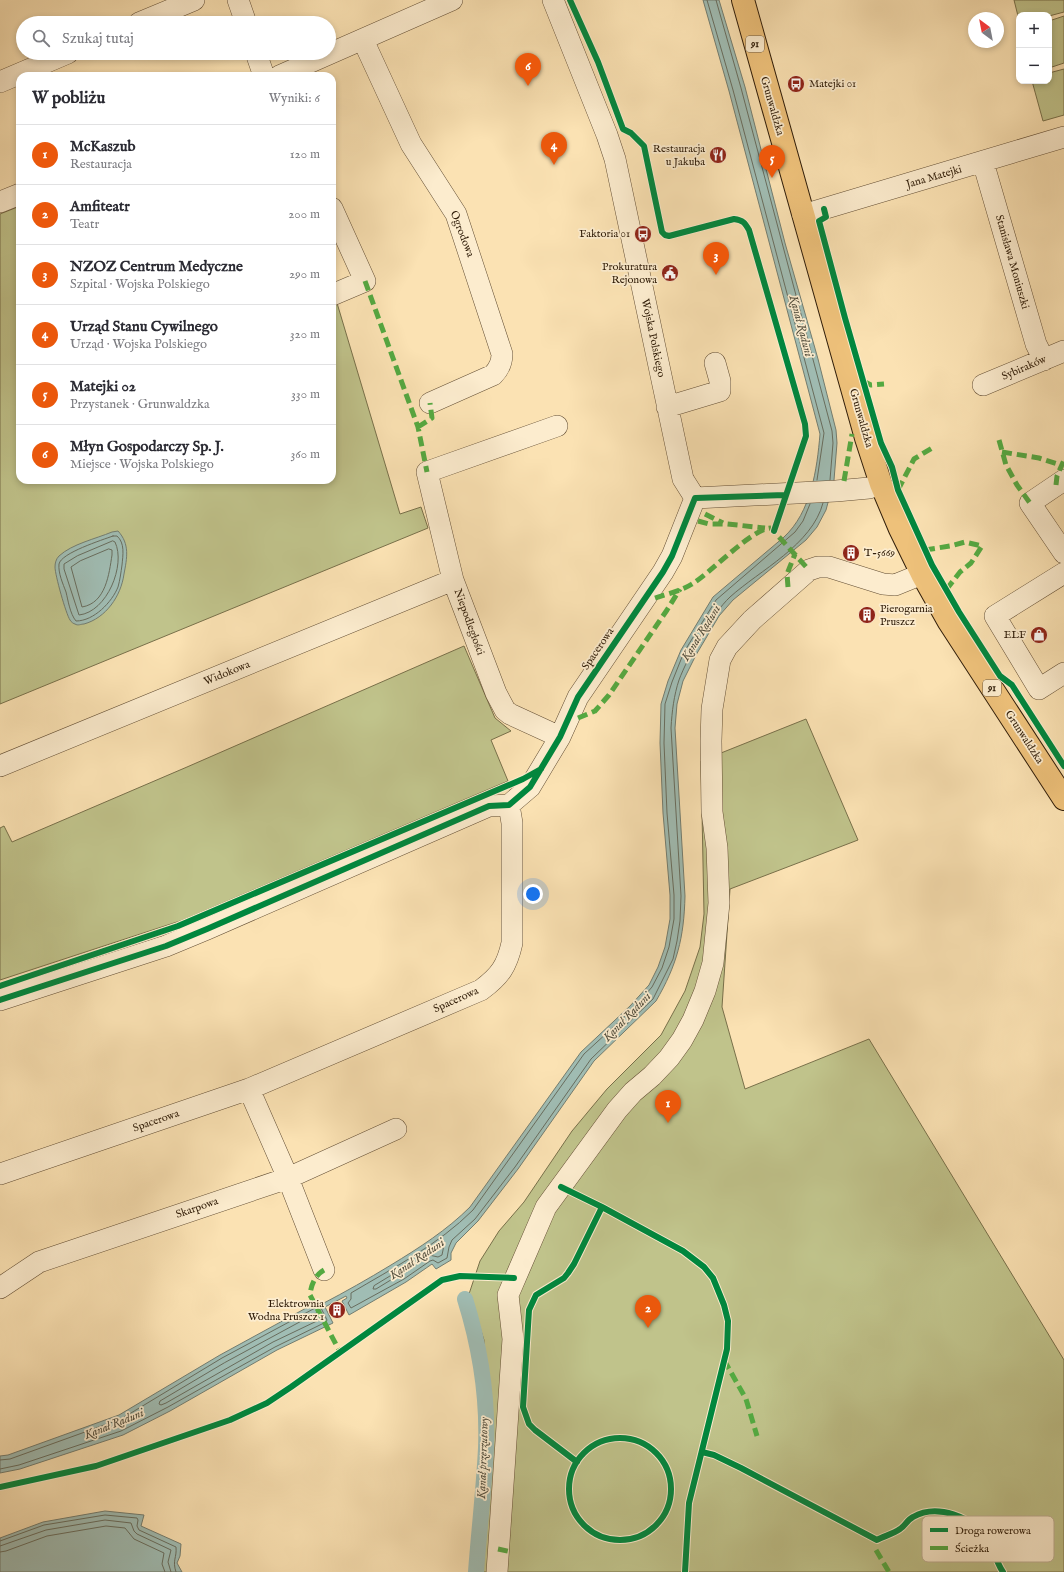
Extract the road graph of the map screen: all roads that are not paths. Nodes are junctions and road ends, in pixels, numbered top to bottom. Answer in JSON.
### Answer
{"nodes":[{"id":1,"x":194,"y":0,"type":"edge"},
{"id":2,"x":238,"y":0,"type":"edge"},
{"id":3,"x":452,"y":0,"type":"edge"},
{"id":4,"x":553,"y":0,"type":"edge"},
{"id":5,"x":743,"y":0,"type":"edge"},
{"id":6,"x":156,"y":16,"type":"edge"},
{"id":7,"x":244,"y":16,"type":"edge"},
{"id":8,"x":363,"y":40,"type":"junction"},
{"id":9,"x":336,"y":51,"type":"edge"},
{"id":10,"x":52,"y":60,"type":"edge"},
{"id":11,"x":258,"y":60,"type":"edge"},
{"id":12,"x":316,"y":60,"type":"edge"},
{"id":13,"x":23,"y":72,"type":"edge"},
{"id":14,"x":263,"y":72,"type":"edge"},
{"id":15,"x":287,"y":72,"type":"edge"},
{"id":16,"x":16,"y":75,"type":"edge"},
{"id":17,"x":0,"y":82,"type":"edge"},
{"id":18,"x":1064,"y":137,"type":"edge"},
{"id":19,"x":983,"y":162,"type":"junction"},
{"id":20,"x":16,"y":196,"type":"edge"},
{"id":21,"x":0,"y":202,"type":"edge"},
{"id":22,"x":803,"y":215,"type":"junction"},
{"id":23,"x":336,"y":217,"type":"edge"},
{"id":24,"x":336,"y":293,"type":"edge"},
{"id":25,"x":1064,"y":351,"type":"edge"},
{"id":26,"x":1044,"y":360,"type":"junction"},
{"id":27,"x":715,"y":363,"type":"dead end"},
{"id":28,"x":983,"y":385,"type":"dead end"},
{"id":29,"x":430,"y":403,"type":"dead end"},
{"id":30,"x":667,"y":406,"type":"junction"},
{"id":31,"x":557,"y":426,"type":"dead end"},
{"id":32,"x":1064,"y":480,"type":"edge"},
{"id":33,"x":881,"y":484,"type":"junction"},
{"id":34,"x":695,"y":498,"type":"junction"},
{"id":35,"x":1064,"y":553,"type":"edge"},
{"id":36,"x":1064,"y":573,"type":"edge"},
{"id":37,"x":922,"y":574,"type":"junction"},
{"id":38,"x":453,"y":580,"type":"junction"},
{"id":39,"x":1064,"y":673,"type":"edge"},
{"id":40,"x":560,"y":737,"type":"junction"},
{"id":41,"x":0,"y":766,"type":"edge"},
{"id":42,"x":1064,"y":800,"type":"edge"},
{"id":43,"x":509,"y":805,"type":"junction"},
{"id":44,"x":0,"y":1000,"type":"edge"},
{"id":45,"x":249,"y":1089,"type":"junction"},
{"id":46,"x":396,"y":1129,"type":"dead end"},
{"id":47,"x":0,"y":1174,"type":"edge"},
{"id":48,"x":288,"y":1178,"type":"junction"},
{"id":49,"x":324,"y":1270,"type":"dead end"},
{"id":50,"x":0,"y":1288,"type":"edge"},
{"id":51,"x":497,"y":1572,"type":"edge"}],
"edges":[{"from":1,"to":6,"type":"street"},
{"from":2,"to":7,"type":"street"},
{"from":3,"to":8,"type":"street"},
{"from":4,"to":30,"type":"street","name":"Wojska Polskiego"},
{"from":5,"to":22,"type":"main road","name":"Grunwaldzka","number":"91"},
{"from":8,"to":9,"type":"street"},
{"from":8,"to":29,"type":"street","name":"Ogrodowa"},
{"from":10,"to":13,"type":"street"},
{"from":11,"to":14,"type":"street"},
{"from":12,"to":15,"type":"street"},
{"from":16,"to":17,"type":"street"},
{"from":18,"to":19,"type":"street","name":"Jana Matejki"},
{"from":19,"to":22,"type":"street","name":"Jana Matejki"},
{"from":19,"to":26,"type":"street","name":"Stanisława Moniuszki"},
{"from":20,"to":21,"type":"street"},
{"from":22,"to":33,"type":"main road","name":"Grunwaldzka","number":"91"},
{"from":23,"to":24,"type":"street"},
{"from":25,"to":26,"type":"street","name":"Sybiraków"},
{"from":26,"to":28,"type":"street","name":"Sybiraków"},
{"from":27,"to":30,"type":"street"},
{"from":30,"to":34,"type":"street","name":"Wojska Polskiego"},
{"from":31,"to":38,"type":"street","name":"Niepodległości"},
{"from":32,"to":35,"type":"street"},
{"from":33,"to":34,"type":"street"},
{"from":33,"to":37,"type":"main road","name":"Grunwaldzka","number":"91"},
{"from":34,"to":40,"type":"street","name":"Spacerowa"},
{"from":36,"to":39,"type":"street"},
{"from":37,"to":42,"type":"main road","name":"Grunwaldzka","number":"91"},
{"from":37,"to":51,"type":"street"},
{"from":38,"to":40,"type":"street","name":"Niepodległości"},
{"from":38,"to":41,"type":"street","name":"Widokowa"},
{"from":40,"to":43,"type":"street","name":"Spacerowa"},
{"from":43,"to":44,"type":"street"},
{"from":43,"to":45,"type":"street","name":"Spacerowa"},
{"from":45,"to":47,"type":"street","name":"Spacerowa"},
{"from":45,"to":48,"type":"street"},
{"from":46,"to":48,"type":"street","name":"Skarpowa"},
{"from":48,"to":49,"type":"street"},
{"from":48,"to":50,"type":"street","name":"Skarpowa"}]}
